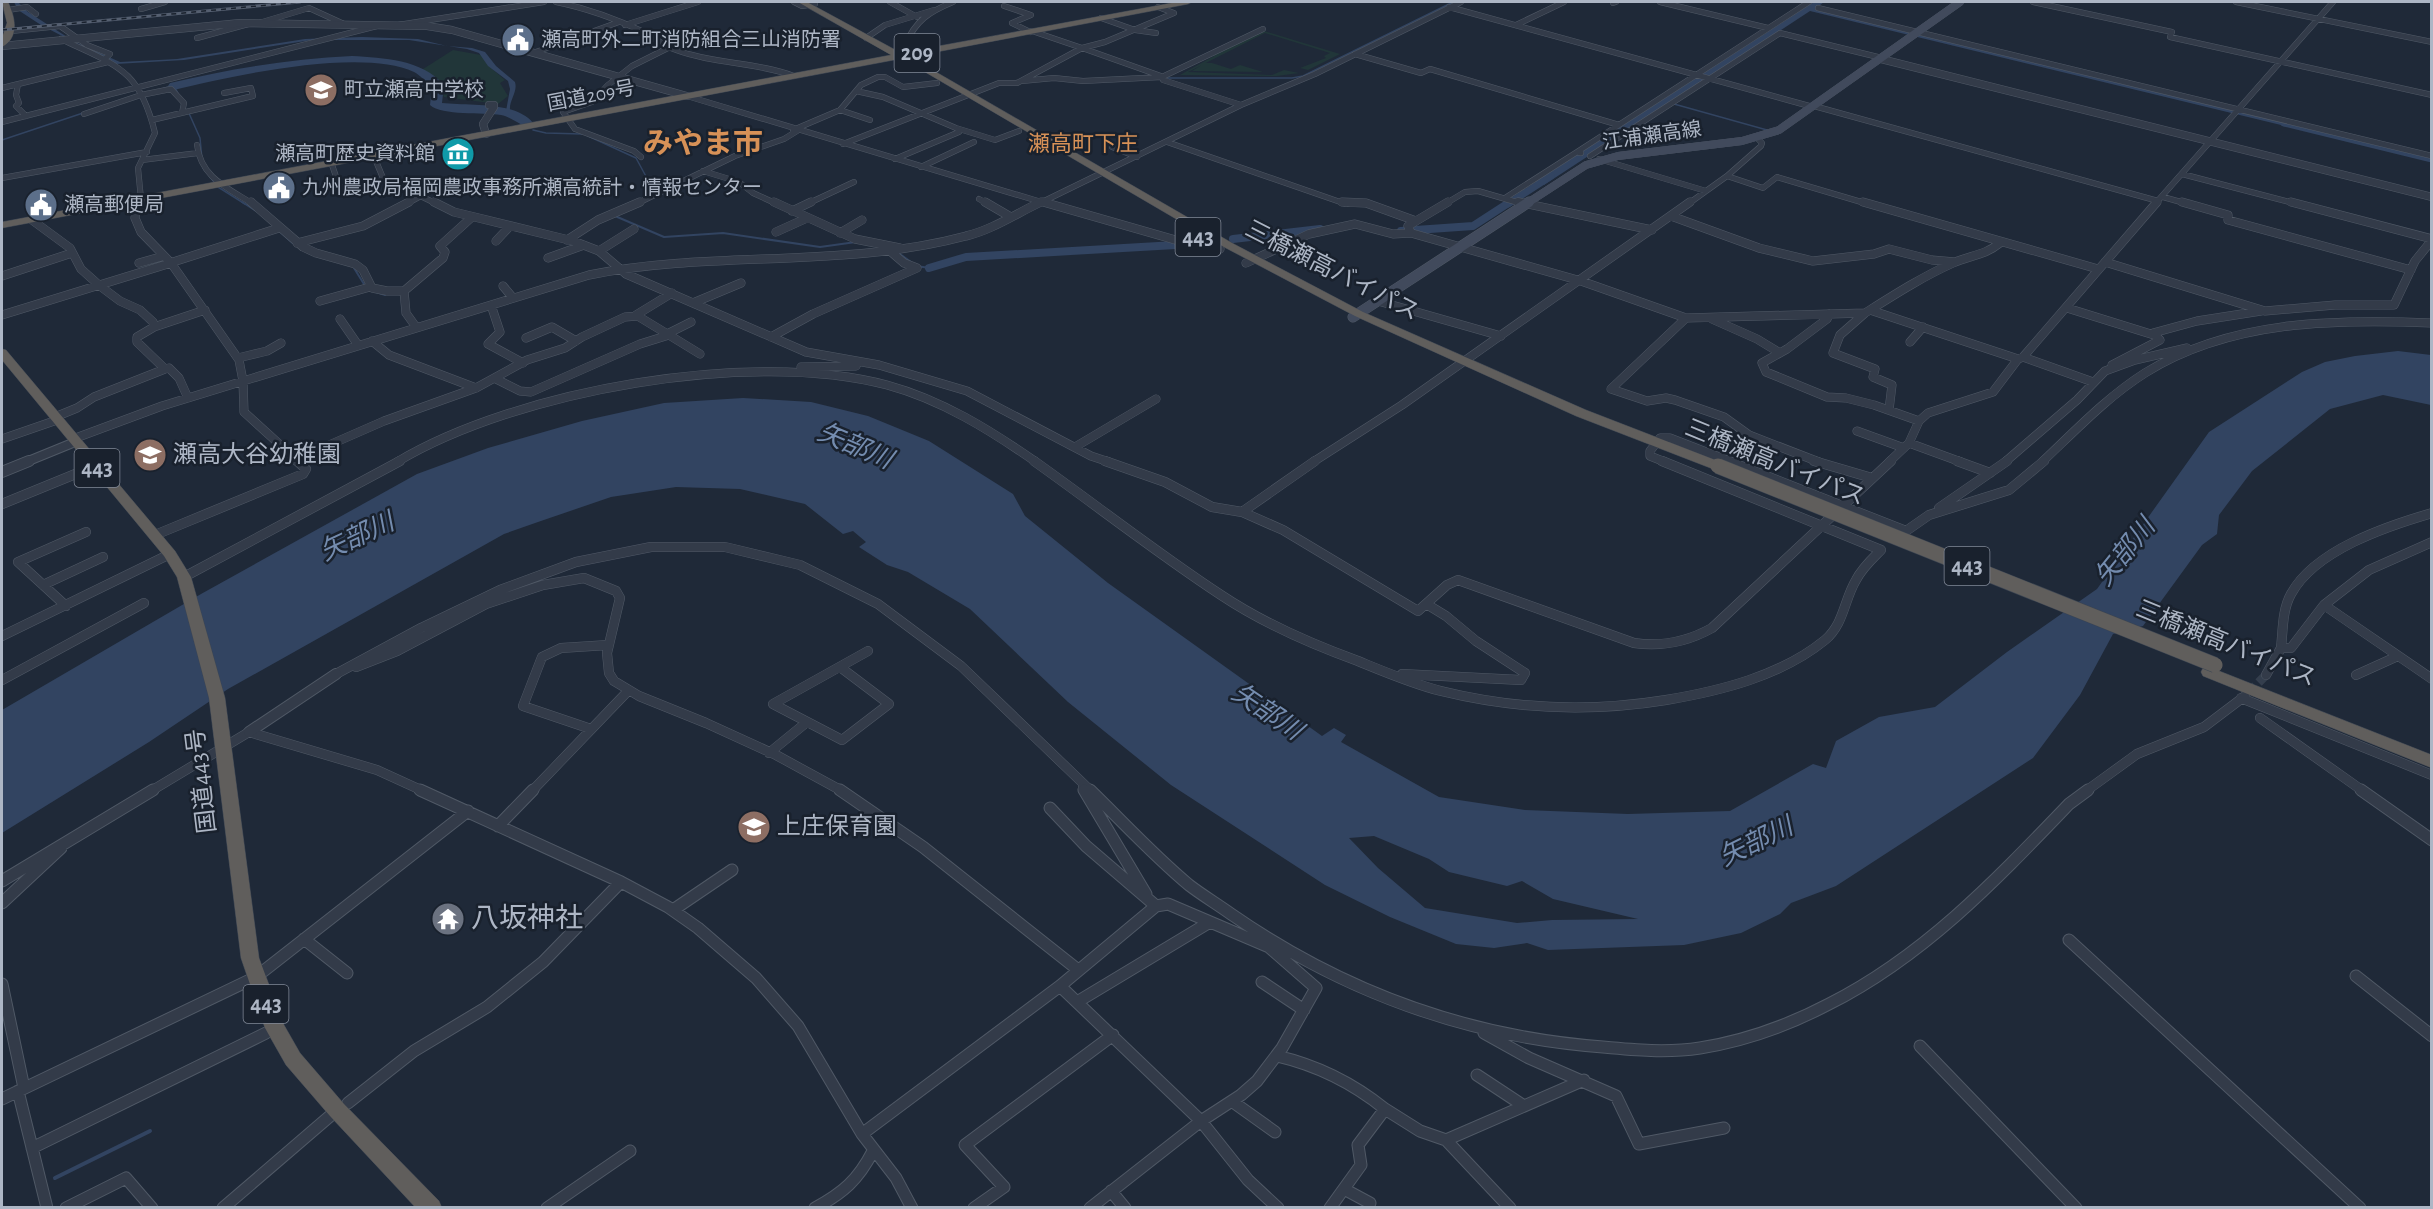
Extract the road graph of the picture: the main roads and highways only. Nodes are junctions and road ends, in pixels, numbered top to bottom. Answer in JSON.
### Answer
{"nodes":[{"id":1,"x":1188,"y":2,"type":"edge"},
{"id":2,"x":1960,"y":2,"type":"edge"},
{"id":3,"x":808,"y":3,"type":"edge"},
{"id":4,"x":5,"y":5,"type":"edge"},
{"id":5,"x":6,"y":31,"type":"edge"},
{"id":6,"x":2,"y":45,"type":"edge"},
{"id":7,"x":899,"y":56,"type":"junction"},
{"id":8,"x":966,"y":96,"type":"junction"},
{"id":9,"x":1101,"y":175,"type":"junction"},
{"id":10,"x":2,"y":225,"type":"edge"},
{"id":11,"x":1251,"y":262,"type":"junction"},
{"id":12,"x":1356,"y":316,"type":"junction"},
{"id":13,"x":2,"y":353,"type":"edge"},
{"id":14,"x":2212,"y":669,"type":"junction"},
{"id":15,"x":2432,"y":752,"type":"edge"},
{"id":16,"x":2432,"y":762,"type":"edge"},
{"id":17,"x":431,"y":1208,"type":"edge"}],
"edges":[{"from":1,"to":7,"type":"highway","name":"国道209号","number":"209"},
{"from":2,"to":12,"type":"main road","name":"江浦瀬高線"},
{"from":3,"to":7,"type":"highway","number":"443"},
{"from":4,"to":5,"type":"highway"},
{"from":5,"to":6,"type":"highway"},
{"from":7,"to":8,"type":"highway","name":"三橋瀬高バイパス","number":"443"},
{"from":7,"to":8,"type":"highway","name":"三橋瀬高バイパス","number":"443"},
{"from":7,"to":10,"type":"highway","name":"国道209号","number":"209"},
{"from":8,"to":9,"type":"highway","name":"三橋瀬高バイパス","number":"443"},
{"from":8,"to":9,"type":"highway","name":"三橋瀬高バイパス","number":"443"},
{"from":9,"to":11,"type":"highway","name":"三橋瀬高バイパス","number":"443"},
{"from":9,"to":11,"type":"highway","name":"三橋瀬高バイパス","number":"443"},
{"from":11,"to":12,"type":"highway","name":"三橋瀬高バイパス","number":"443"},
{"from":12,"to":14,"type":"highway","name":"三橋瀬高バイパス","number":"443"},
{"from":13,"to":17,"type":"highway","name":"国道443号","number":"443"},
{"from":14,"to":15,"type":"highway","name":"三橋瀬高バイパス","number":"443"},
{"from":14,"to":16,"type":"highway","name":"三橋瀬高バイパス","number":"443"}]}
